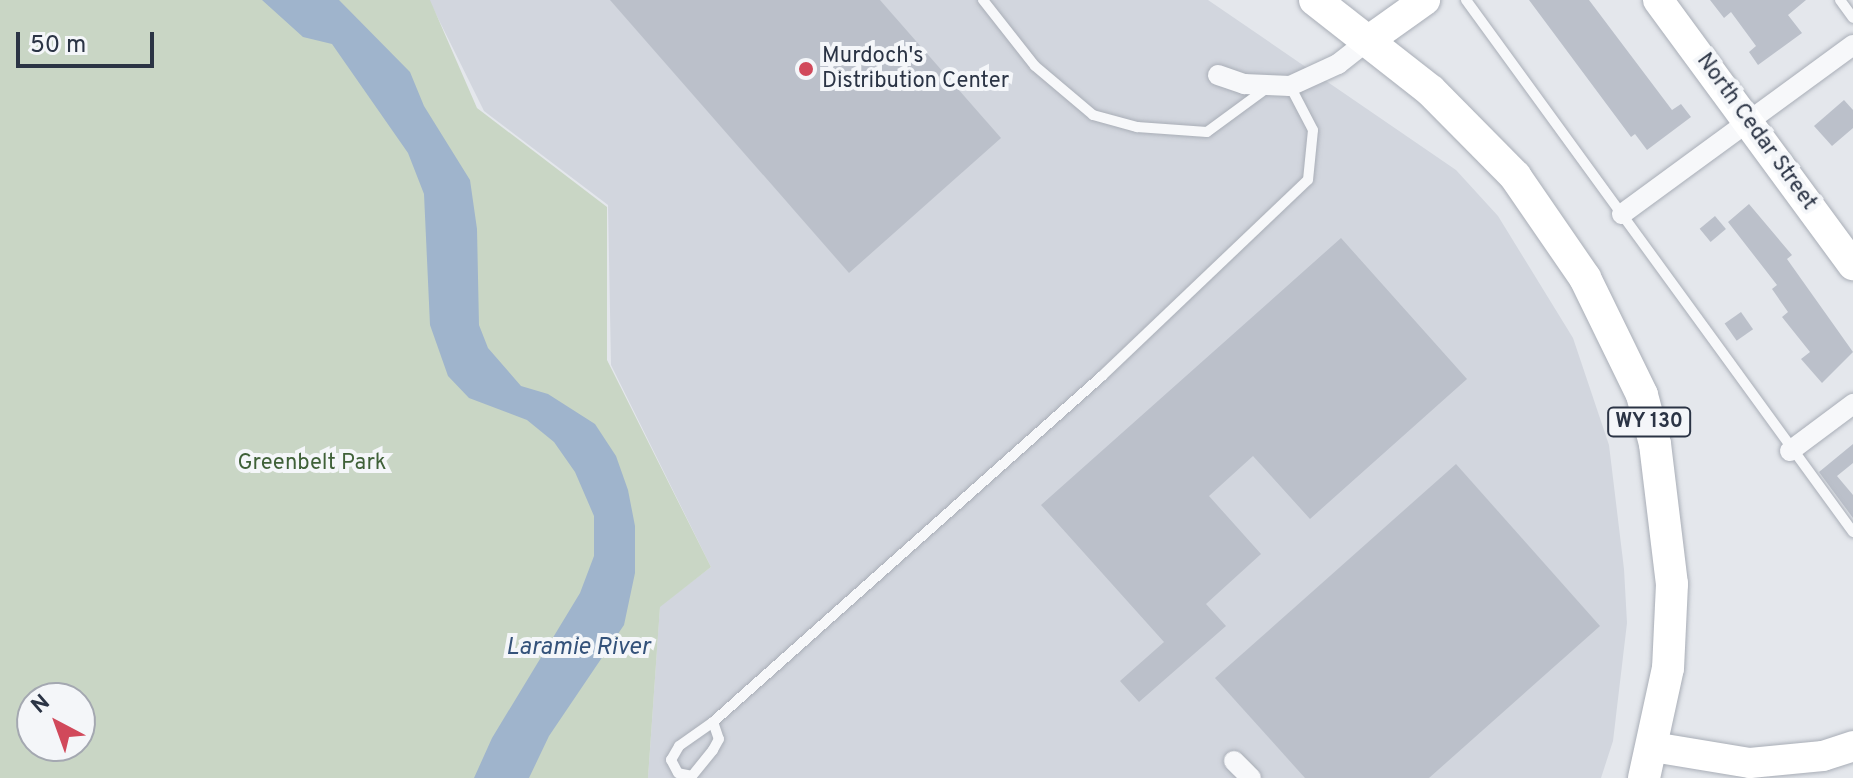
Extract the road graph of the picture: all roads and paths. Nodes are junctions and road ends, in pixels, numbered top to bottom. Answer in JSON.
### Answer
{"nodes":[{"id":1,"x":983,"y":0,"type":"edge"},
{"id":2,"x":1315,"y":0,"type":"edge"},
{"id":3,"x":1425,"y":0,"type":"edge"},
{"id":4,"x":1466,"y":0,"type":"edge"},
{"id":5,"x":1658,"y":0,"type":"edge"},
{"id":6,"x":1840,"y":0,"type":"edge"},
{"id":7,"x":1853,"y":18,"type":"edge"},
{"id":8,"x":1369,"y":40,"type":"junction"},
{"id":9,"x":1853,"y":45,"type":"edge"},
{"id":10,"x":1218,"y":75,"type":"dead end"},
{"id":11,"x":1279,"y":86,"type":"junction"},
{"id":12,"x":1748,"y":122,"type":"junction"},
{"id":13,"x":1622,"y":214,"type":"junction"},
{"id":14,"x":1853,"y":265,"type":"edge"},
{"id":15,"x":1853,"y":404,"type":"edge"},
{"id":16,"x":1790,"y":451,"type":"junction"},
{"id":17,"x":1853,"y":532,"type":"edge"},
{"id":18,"x":713,"y":722,"type":"junction"},
{"id":19,"x":1853,"y":746,"type":"edge"},
{"id":20,"x":1653,"y":747,"type":"junction"},
{"id":21,"x":1234,"y":761,"type":"dead end"},
{"id":22,"x":1251,"y":778,"type":"edge"},
{"id":23,"x":1644,"y":778,"type":"edge"}],
"edges":[{"from":1,"to":11,"type":"lane"},
{"from":2,"to":8,"type":"main road","number":"WY 130"},
{"from":3,"to":8,"type":"street"},
{"from":4,"to":13,"type":"lane"},
{"from":5,"to":12,"type":"street","name":"North Cedar Street"},
{"from":6,"to":7,"type":"lane"},
{"from":8,"to":11,"type":"street"},
{"from":8,"to":20,"type":"main road","number":"WY 130"},
{"from":9,"to":12,"type":"street"},
{"from":10,"to":11,"type":"street"},
{"from":11,"to":18,"type":"lane"},
{"from":12,"to":13,"type":"street"},
{"from":12,"to":14,"type":"street","name":"North Cedar Street"},
{"from":13,"to":16,"type":"lane"},
{"from":15,"to":16,"type":"street"},
{"from":16,"to":17,"type":"lane"},
{"from":18,"to":18,"type":"lane"},
{"from":19,"to":20,"type":"street"},
{"from":20,"to":23,"type":"main road","number":"WY 130"},
{"from":21,"to":22,"type":"street"}]}
